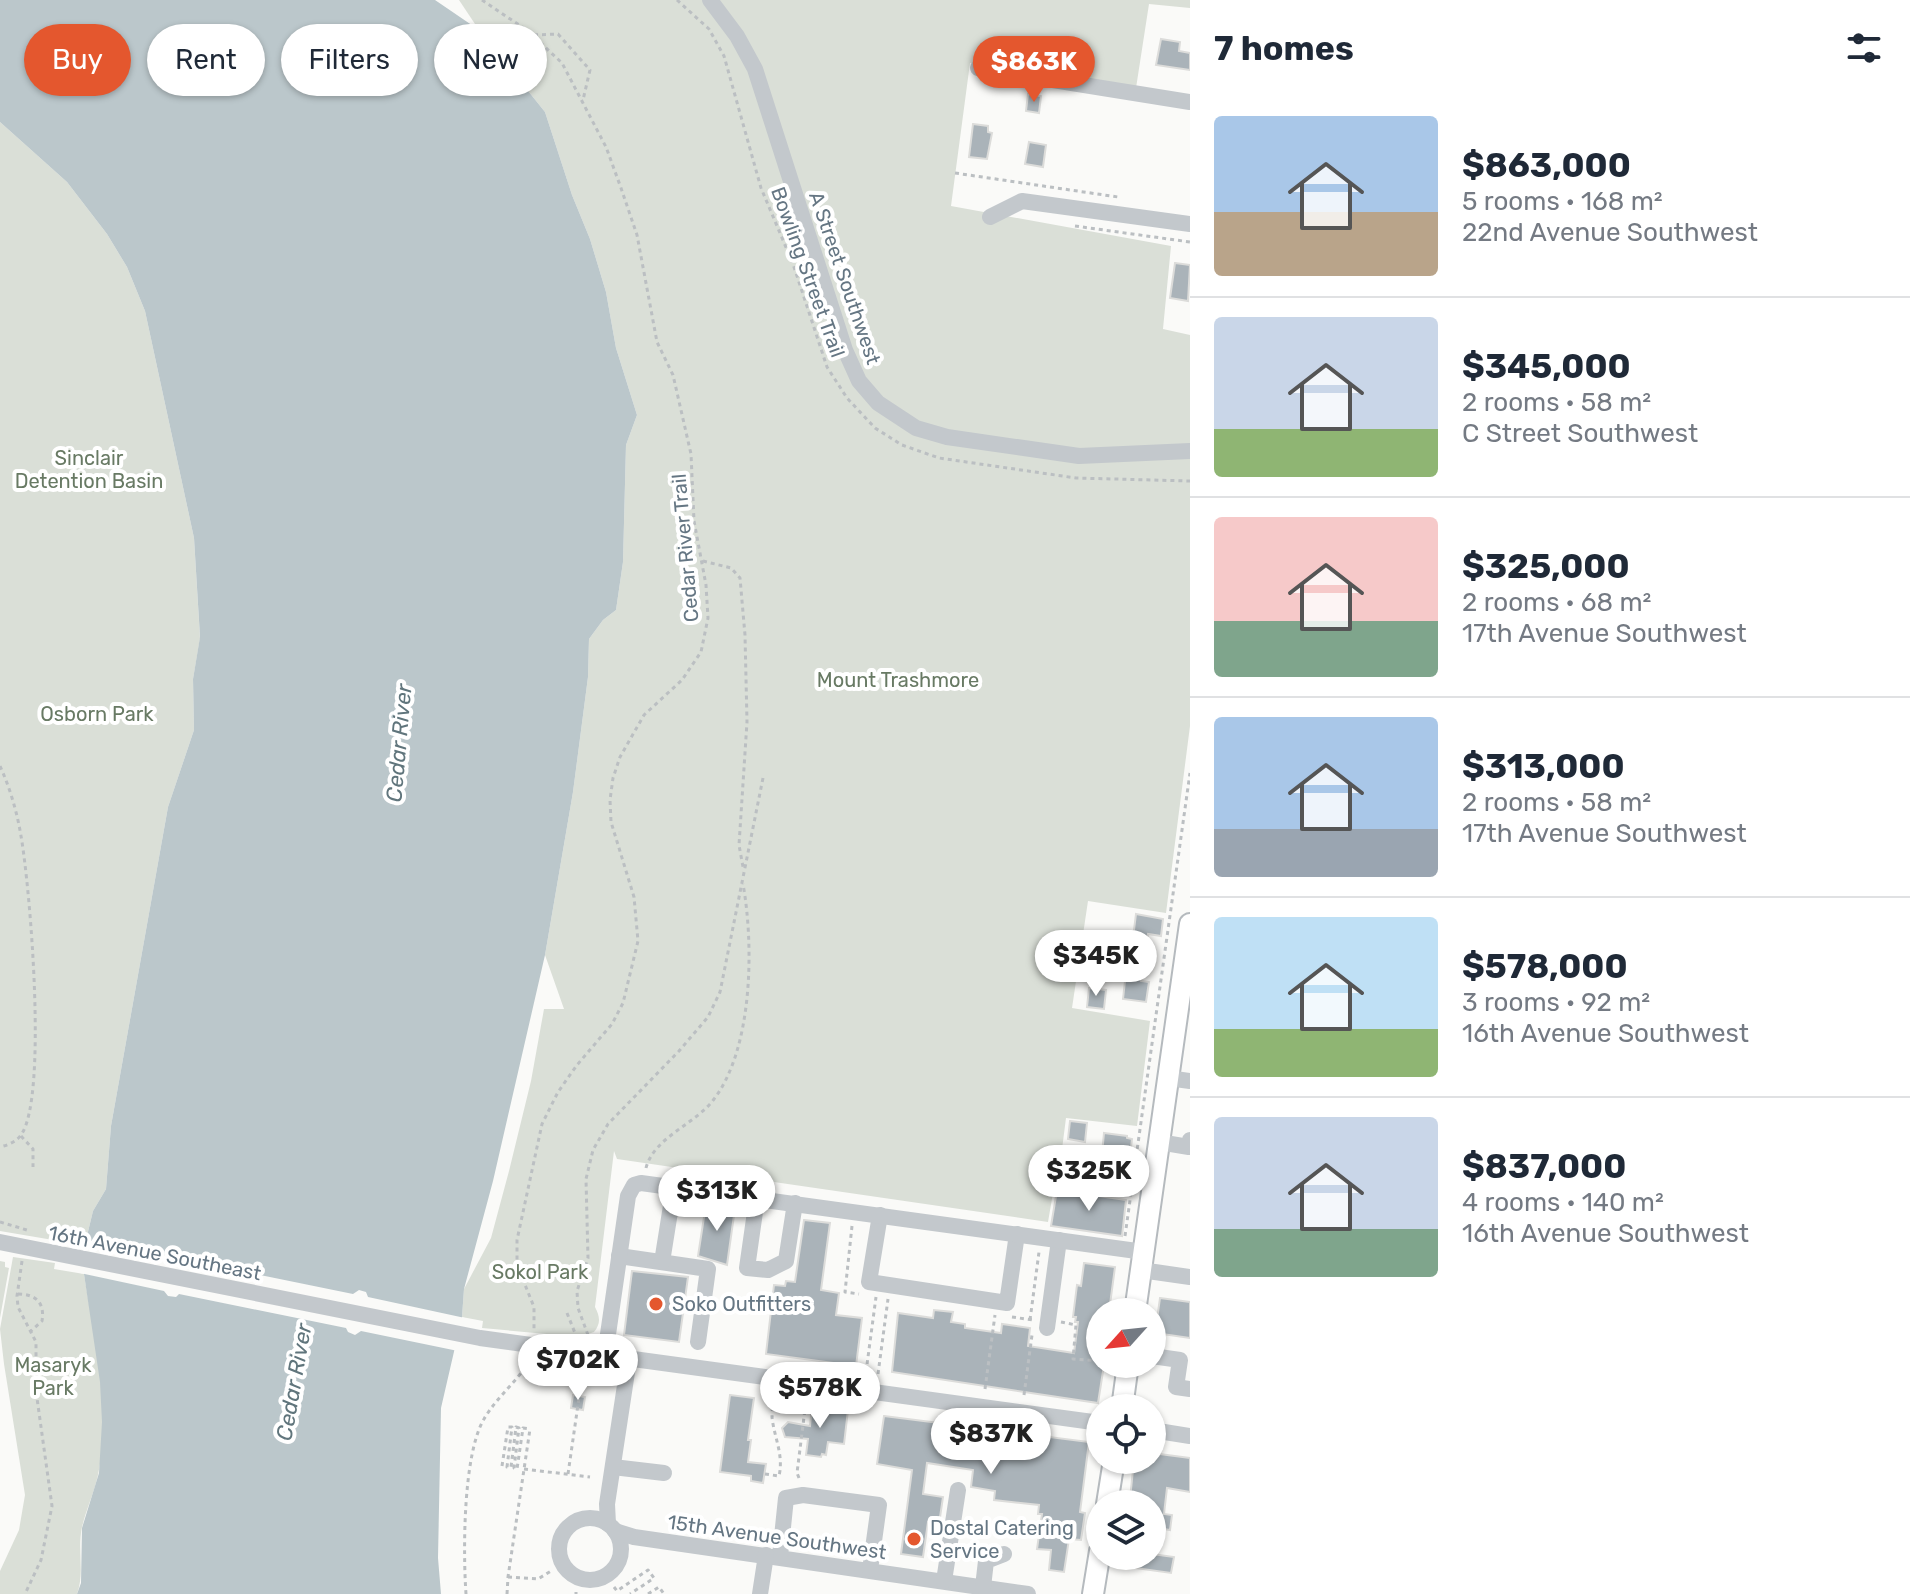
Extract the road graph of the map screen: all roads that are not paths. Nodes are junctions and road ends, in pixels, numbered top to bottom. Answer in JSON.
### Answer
{"nodes":[{"id":1,"x":710,"y":0,"type":"edge"},
{"id":2,"x":978,"y":68,"type":"dead end"},
{"id":3,"x":1190,"y":102,"type":"edge"},
{"id":4,"x":990,"y":217,"type":"dead end"},
{"id":5,"x":1190,"y":224,"type":"edge"},
{"id":6,"x":1190,"y":451,"type":"edge"},
{"id":7,"x":1190,"y":924,"type":"edge"},
{"id":8,"x":1168,"y":1078,"type":"junction"},
{"id":9,"x":1190,"y":1081,"type":"edge"},
{"id":10,"x":1190,"y":1140,"type":"edge"},
{"id":11,"x":1159,"y":1142,"type":"junction"},
{"id":12,"x":674,"y":1187,"type":"junction"},
{"id":13,"x":757,"y":1198,"type":"junction"},
{"id":14,"x":795,"y":1203,"type":"junction"},
{"id":15,"x":880,"y":1215,"type":"junction"},
{"id":16,"x":1017,"y":1234,"type":"junction"},
{"id":17,"x":1059,"y":1240,"type":"junction"},
{"id":18,"x":0,"y":1242,"type":"edge"},
{"id":19,"x":619,"y":1256,"type":"junction"},
{"id":20,"x":1143,"y":1261,"type":"junction"},
{"id":21,"x":662,"y":1262,"type":"junction"},
{"id":22,"x":1190,"y":1277,"type":"edge"},
{"id":23,"x":1137,"y":1298,"type":"edge"},
{"id":24,"x":1043,"y":1328,"type":"road end"},
{"id":25,"x":698,"y":1342,"type":"dead end"},
{"id":26,"x":605,"y":1355,"type":"junction"},
{"id":27,"x":1166,"y":1358,"type":"edge"},
{"id":28,"x":629,"y":1359,"type":"junction"},
{"id":29,"x":1190,"y":1389,"type":"edge"},
{"id":30,"x":1086,"y":1421,"type":"edge"},
{"id":31,"x":1166,"y":1432,"type":"edge"},
{"id":32,"x":1190,"y":1436,"type":"edge"},
{"id":33,"x":613,"y":1467,"type":"junction"},
{"id":34,"x":664,"y":1473,"type":"dead end"},
{"id":35,"x":958,"y":1490,"type":"dead end"},
{"id":36,"x":1004,"y":1554,"type":"dead end"},
{"id":37,"x":773,"y":1556,"type":"junction"},
{"id":38,"x":870,"y":1570,"type":"junction"},
{"id":39,"x":1097,"y":1570,"type":"edge"},
{"id":40,"x":944,"y":1581,"type":"junction"},
{"id":41,"x":983,"y":1587,"type":"junction"},
{"id":42,"x":760,"y":1594,"type":"edge"},
{"id":43,"x":1028,"y":1594,"type":"edge"},
{"id":44,"x":1093,"y":1594,"type":"edge"}],
"edges":[{"from":1,"to":6,"type":"street","name":"A Street Southwest"},
{"from":2,"to":3,"type":"street"},
{"from":4,"to":5,"type":"street"},
{"from":7,"to":8,"type":"main road"},
{"from":8,"to":9,"type":"street"},
{"from":8,"to":11,"type":"main road"},
{"from":10,"to":11,"type":"street"},
{"from":11,"to":20,"type":"main road"},
{"from":12,"to":13,"type":"street"},
{"from":12,"to":19,"type":"street"},
{"from":12,"to":21,"type":"street"},
{"from":13,"to":14,"type":"street"},
{"from":13,"to":14,"type":"street"},
{"from":14,"to":15,"type":"street"},
{"from":15,"to":16,"type":"street"},
{"from":15,"to":16,"type":"street"},
{"from":16,"to":17,"type":"street"},
{"from":17,"to":20,"type":"street"},
{"from":17,"to":24,"type":"street"},
{"from":18,"to":26,"type":"street","name":"16th Avenue Southeast"},
{"from":19,"to":21,"type":"street"},
{"from":19,"to":26,"type":"street"},
{"from":20,"to":22,"type":"street"},
{"from":20,"to":23,"type":"main road"},
{"from":21,"to":25,"type":"street"},
{"from":26,"to":28,"type":"street","name":"16th Avenue Southeast"},
{"from":27,"to":29,"type":"street"},
{"from":28,"to":30,"type":"street","name":"16th Avenue Southeast"},
{"from":28,"to":33,"type":"street"},
{"from":31,"to":32,"type":"street"},
{"from":33,"to":34,"type":"street"},
{"from":33,"to":37,"type":"street","name":"15th Avenue Southwest"},
{"from":35,"to":40,"type":"street"},
{"from":36,"to":41,"type":"street"},
{"from":37,"to":38,"type":"street","name":"15th Avenue Southwest"},
{"from":37,"to":38,"type":"street"},
{"from":37,"to":42,"type":"street"},
{"from":38,"to":40,"type":"street","name":"15th Avenue Southwest"},
{"from":39,"to":44,"type":"main road"},
{"from":40,"to":41,"type":"street","name":"15th Avenue Southwest"},
{"from":41,"to":43,"type":"street","name":"15th Avenue Southwest"}]}
